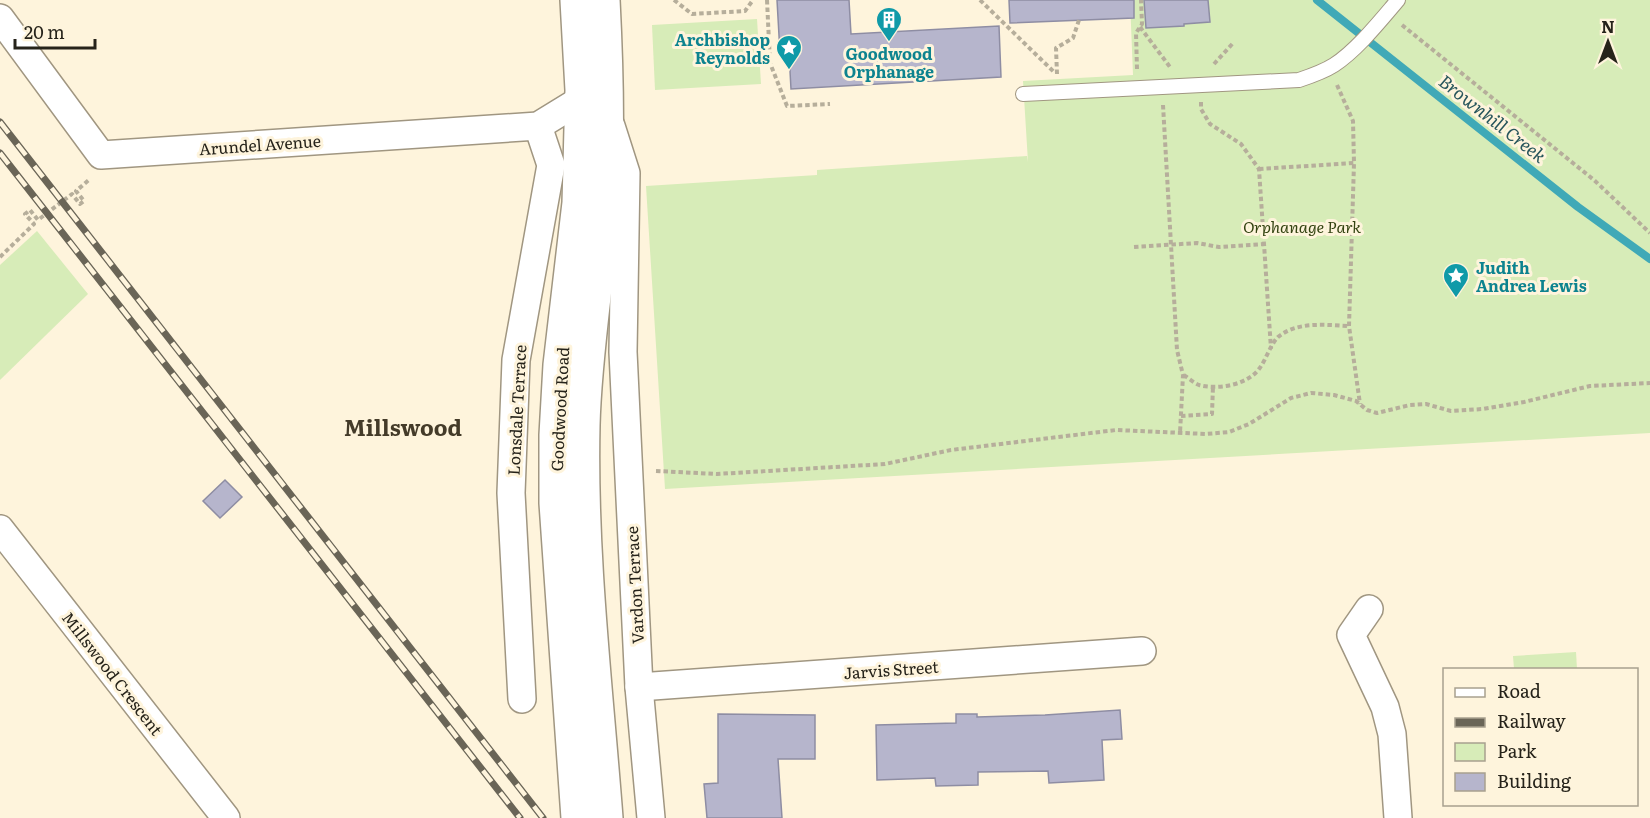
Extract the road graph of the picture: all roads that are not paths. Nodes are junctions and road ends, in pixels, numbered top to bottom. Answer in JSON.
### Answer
{"nodes":[{"id":1,"x":577,"y":0,"type":"edge"},
{"id":2,"x":603,"y":0,"type":"edge"},
{"id":3,"x":1398,"y":0,"type":"edge"},
{"id":4,"x":0,"y":18,"type":"edge"},
{"id":5,"x":1023,"y":94,"type":"dead end"},
{"id":6,"x":593,"y":104,"type":"junction"},
{"id":7,"x":538,"y":126,"type":"junction"},
{"id":8,"x":591,"y":333,"type":"junction"},
{"id":9,"x":623,"y":352,"type":"junction"},
{"id":10,"x":0,"y":529,"type":"edge"},
{"id":11,"x":1369,"y":609,"type":"dead end"},
{"id":12,"x":1142,"y":651,"type":"dead end"},
{"id":13,"x":639,"y":687,"type":"junction"},
{"id":14,"x":522,"y":699,"type":"dead end"},
{"id":15,"x":226,"y":818,"type":"edge"},
{"id":16,"x":578,"y":818,"type":"edge"},
{"id":17,"x":606,"y":818,"type":"edge"},
{"id":18,"x":651,"y":818,"type":"edge"},
{"id":19,"x":1398,"y":818,"type":"edge"}],
"edges":[{"from":1,"to":6,"type":"main road","name":"Goodwood Road"},
{"from":2,"to":6,"type":"main road","name":"Goodwood Road"},
{"from":3,"to":5,"type":"lane"},
{"from":4,"to":7,"type":"street","name":"Arundel Avenue"},
{"from":6,"to":7,"type":"street","name":"Arundel Avenue"},
{"from":6,"to":8,"type":"main road","name":"Goodwood Road"},
{"from":6,"to":9,"type":"street","name":"Vardon Terrace"},
{"from":6,"to":16,"type":"main road","name":"Goodwood Road"},
{"from":7,"to":14,"type":"street","name":"Lonsdale Terrace"},
{"from":8,"to":9,"type":"street"},
{"from":8,"to":17,"type":"main road","name":"Goodwood Road"},
{"from":9,"to":13,"type":"street","name":"Vardon Terrace"},
{"from":10,"to":15,"type":"street","name":"Millswood Crescent"},
{"from":11,"to":19,"type":"street"},
{"from":12,"to":13,"type":"street","name":"Jarvis Street"},
{"from":13,"to":18,"type":"street","name":"Vardon Terrace"}]}
